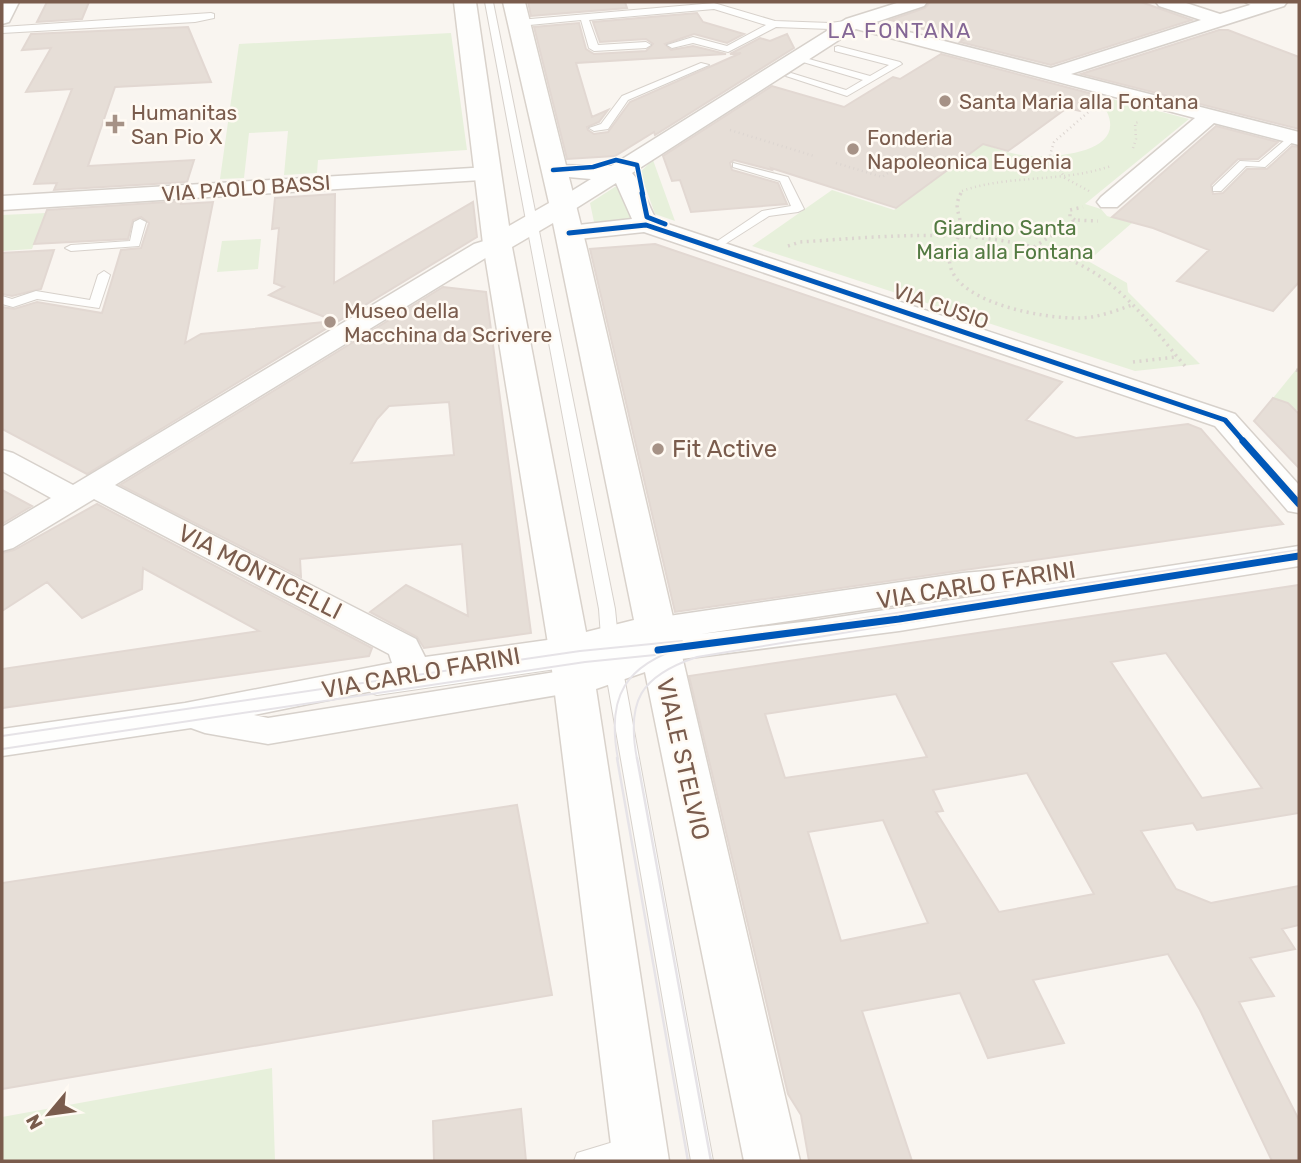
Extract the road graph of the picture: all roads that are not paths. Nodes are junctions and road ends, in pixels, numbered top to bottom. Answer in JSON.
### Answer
{"nodes":[{"id":1,"x":10,"y":2,"type":"edge"},
{"id":2,"x":465,"y":2,"type":"edge"},
{"id":3,"x":489,"y":2,"type":"edge"},
{"id":4,"x":918,"y":2,"type":"edge"},
{"id":5,"x":1166,"y":2,"type":"edge"},
{"id":6,"x":1263,"y":4,"type":"edge"},
{"id":7,"x":516,"y":13,"type":"edge"},
{"id":8,"x":211,"y":16,"type":"dead end"},
{"id":9,"x":584,"y":17,"type":"junction"},
{"id":10,"x":2,"y":18,"type":"edge"},
{"id":11,"x":1220,"y":20,"type":"junction"},
{"id":12,"x":853,"y":23,"type":"junction"},
{"id":13,"x":774,"y":24,"type":"junction"},
{"id":14,"x":830,"y":26,"type":"junction"},
{"id":15,"x":2,"y":30,"type":"edge"},
{"id":16,"x":646,"y":45,"type":"dead end"},
{"id":17,"x":672,"y":45,"type":"dead end"},
{"id":18,"x":744,"y":48,"type":"dead end"},
{"id":19,"x":838,"y":48,"type":"dead end"},
{"id":20,"x":704,"y":65,"type":"dead end"},
{"id":21,"x":794,"y":68,"type":"junction"},
{"id":22,"x":1054,"y":75,"type":"junction"},
{"id":23,"x":872,"y":79,"type":"junction"},
{"id":24,"x":1210,"y":116,"type":"junction"},
{"id":25,"x":594,"y":128,"type":"dead end"},
{"id":26,"x":1295,"y":138,"type":"edge"},
{"id":27,"x":737,"y":165,"type":"dead end"},
{"id":28,"x":553,"y":170,"type":"junction"},
{"id":29,"x":616,"y":173,"type":"junction"},
{"id":30,"x":489,"y":174,"type":"junction"},
{"id":31,"x":1217,"y":189,"type":"dead end"},
{"id":32,"x":1109,"y":202,"type":"dead end"},
{"id":33,"x":2,"y":203,"type":"edge"},
{"id":34,"x":566,"y":220,"type":"junction"},
{"id":35,"x":140,"y":222,"type":"dead end"},
{"id":36,"x":646,"y":225,"type":"junction"},
{"id":37,"x":533,"y":232,"type":"junction"},
{"id":38,"x":497,"y":244,"type":"junction"},
{"id":39,"x":71,"y":248,"type":"dead end"},
{"id":40,"x":714,"y":248,"type":"junction"},
{"id":41,"x":104,"y":275,"type":"dead end"},
{"id":42,"x":2,"y":290,"type":"edge"},
{"id":43,"x":22,"y":293,"type":"dead end"},
{"id":44,"x":2,"y":300,"type":"edge"},
{"id":45,"x":2,"y":459,"type":"edge"},
{"id":46,"x":83,"y":491,"type":"junction"},
{"id":47,"x":1299,"y":503,"type":"edge"},
{"id":48,"x":2,"y":541,"type":"edge"},
{"id":49,"x":1299,"y":556,"type":"edge"},
{"id":50,"x":608,"y":654,"type":"junction"},
{"id":51,"x":412,"y":671,"type":"junction"},
{"id":52,"x":185,"y":716,"type":"junction"},
{"id":53,"x":2,"y":743,"type":"edge"},
{"id":54,"x":640,"y":1153,"type":"edge"},
{"id":55,"x":585,"y":1161,"type":"edge"},
{"id":56,"x":702,"y":1161,"type":"edge"},
{"id":57,"x":772,"y":1161,"type":"edge"}],
"edges":[{"from":1,"to":10,"type":"street"},
{"from":2,"to":30,"type":"main road"},
{"from":3,"to":37,"type":"lane","name":"VIALE STELVIO"},
{"from":4,"to":12,"type":"street"},
{"from":5,"to":11,"type":"street"},
{"from":6,"to":11,"type":"street"},
{"from":7,"to":9,"type":"lane"},
{"from":7,"to":28,"type":"main road"},
{"from":8,"to":15,"type":"lane"},
{"from":9,"to":13,"type":"lane"},
{"from":9,"to":16,"type":"lane"},
{"from":11,"to":22,"type":"street"},
{"from":12,"to":14,"type":"lane"},
{"from":12,"to":21,"type":"street"},
{"from":12,"to":22,"type":"street"},
{"from":13,"to":14,"type":"lane"},
{"from":13,"to":17,"type":"lane"},
{"from":14,"to":18,"type":"lane"},
{"from":19,"to":23,"type":"lane"},
{"from":20,"to":25,"type":"lane"},
{"from":21,"to":23,"type":"lane"},
{"from":21,"to":23,"type":"lane"},
{"from":21,"to":29,"type":"street"},
{"from":22,"to":24,"type":"street"},
{"from":24,"to":26,"type":"street"},
{"from":24,"to":32,"type":"street"},
{"from":26,"to":31,"type":"lane"},
{"from":27,"to":40,"type":"lane"},
{"from":28,"to":29,"type":"street"},
{"from":28,"to":34,"type":"main road","name":"VIALE STELVIO"},
{"from":29,"to":34,"type":"street"},
{"from":29,"to":36,"type":"street"},
{"from":30,"to":33,"type":"street","name":"VIA PAOLO BASSI"},
{"from":30,"to":38,"type":"main road","name":"VIALE STELVIO"},
{"from":34,"to":36,"type":"street"},
{"from":34,"to":37,"type":"main road"},
{"from":34,"to":50,"type":"main road","name":"VIALE STELVIO"},
{"from":35,"to":39,"type":"lane"},
{"from":36,"to":40,"type":"street","name":"VIA CUSIO"},
{"from":37,"to":38,"type":"main road"},
{"from":37,"to":50,"type":"lane","name":"VIALE STELVIO"},
{"from":38,"to":46,"type":"street"},
{"from":38,"to":50,"type":"main road","name":"VIALE STELVIO"},
{"from":40,"to":47,"type":"street","name":"VIA CUSIO"},
{"from":41,"to":44,"type":"lane"},
{"from":42,"to":43,"type":"lane"},
{"from":45,"to":46,"type":"street"},
{"from":46,"to":48,"type":"street"},
{"from":46,"to":51,"type":"street","name":"VIA MONTICELLI"},
{"from":49,"to":50,"type":"street","name":"VIA CARLO FARINI"},
{"from":50,"to":51,"type":"street","name":"VIA CARLO FARINI"},
{"from":50,"to":52,"type":"street","name":"VIA CARLO FARINI"},
{"from":50,"to":54,"type":"main road","name":"VIALE STELVIO"},
{"from":50,"to":56,"type":"lane","name":"VIALE STELVIO"},
{"from":50,"to":57,"type":"main road","name":"VIALE STELVIO"},
{"from":51,"to":52,"type":"street","name":"VIA CARLO FARINI"},
{"from":52,"to":53,"type":"street","name":"VIA CARLO FARINI"},
{"from":54,"to":55,"type":"lane"}]}
